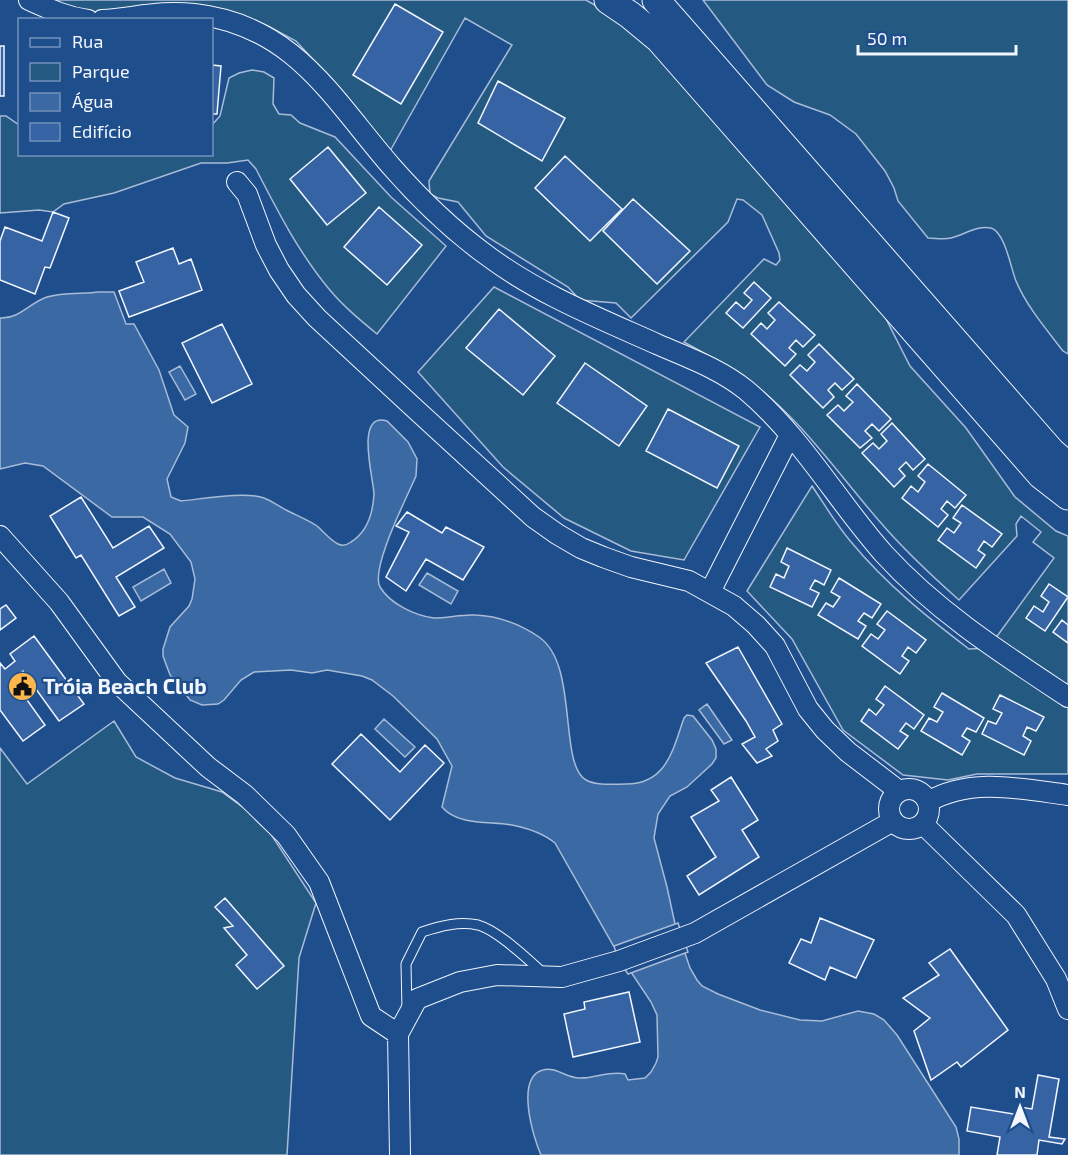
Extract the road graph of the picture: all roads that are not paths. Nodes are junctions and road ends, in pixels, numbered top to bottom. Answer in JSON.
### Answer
{"nodes":[{"id":1,"x":29,"y":0,"type":"edge"},
{"id":2,"x":608,"y":0,"type":"edge"},
{"id":3,"x":656,"y":0,"type":"edge"},
{"id":4,"x":73,"y":18,"type":"edge"},
{"id":5,"x":118,"y":18,"type":"edge"},
{"id":6,"x":237,"y":182,"type":"dead end"},
{"id":7,"x":790,"y":435,"type":"junction"},
{"id":8,"x":1068,"y":466,"type":"edge"},
{"id":9,"x":1068,"y":496,"type":"edge"},
{"id":10,"x":0,"y":536,"type":"edge"},
{"id":11,"x":710,"y":592,"type":"junction"},
{"id":12,"x":1068,"y":697,"type":"edge"},
{"id":13,"x":899,"y":791,"type":"junction"},
{"id":14,"x":1068,"y":795,"type":"edge"},
{"id":15,"x":928,"y":802,"type":"junction"},
{"id":16,"x":893,"y":821,"type":"junction"},
{"id":17,"x":923,"y":824,"type":"junction"},
{"id":18,"x":547,"y":976,"type":"junction"},
{"id":19,"x":1068,"y":1009,"type":"edge"},
{"id":20,"x":407,"y":1017,"type":"junction"},
{"id":21,"x":398,"y":1034,"type":"junction"},
{"id":22,"x":400,"y":1155,"type":"edge"}],
"edges":[{"from":1,"to":4,"type":"street"},
{"from":2,"to":9,"type":"main road"},
{"from":3,"to":8,"type":"main road"},
{"from":5,"to":7,"type":"street"},
{"from":6,"to":11,"type":"street"},
{"from":7,"to":11,"type":"street"},
{"from":7,"to":12,"type":"street"},
{"from":10,"to":21,"type":"street"},
{"from":11,"to":13,"type":"street"},
{"from":13,"to":15,"type":"street"},
{"from":13,"to":16,"type":"street"},
{"from":14,"to":15,"type":"street"},
{"from":15,"to":17,"type":"street"},
{"from":16,"to":17,"type":"street"},
{"from":16,"to":18,"type":"street"},
{"from":17,"to":19,"type":"street"},
{"from":18,"to":20,"type":"street"},
{"from":18,"to":20,"type":"lane"},
{"from":20,"to":21,"type":"street"},
{"from":21,"to":22,"type":"street"}]}
